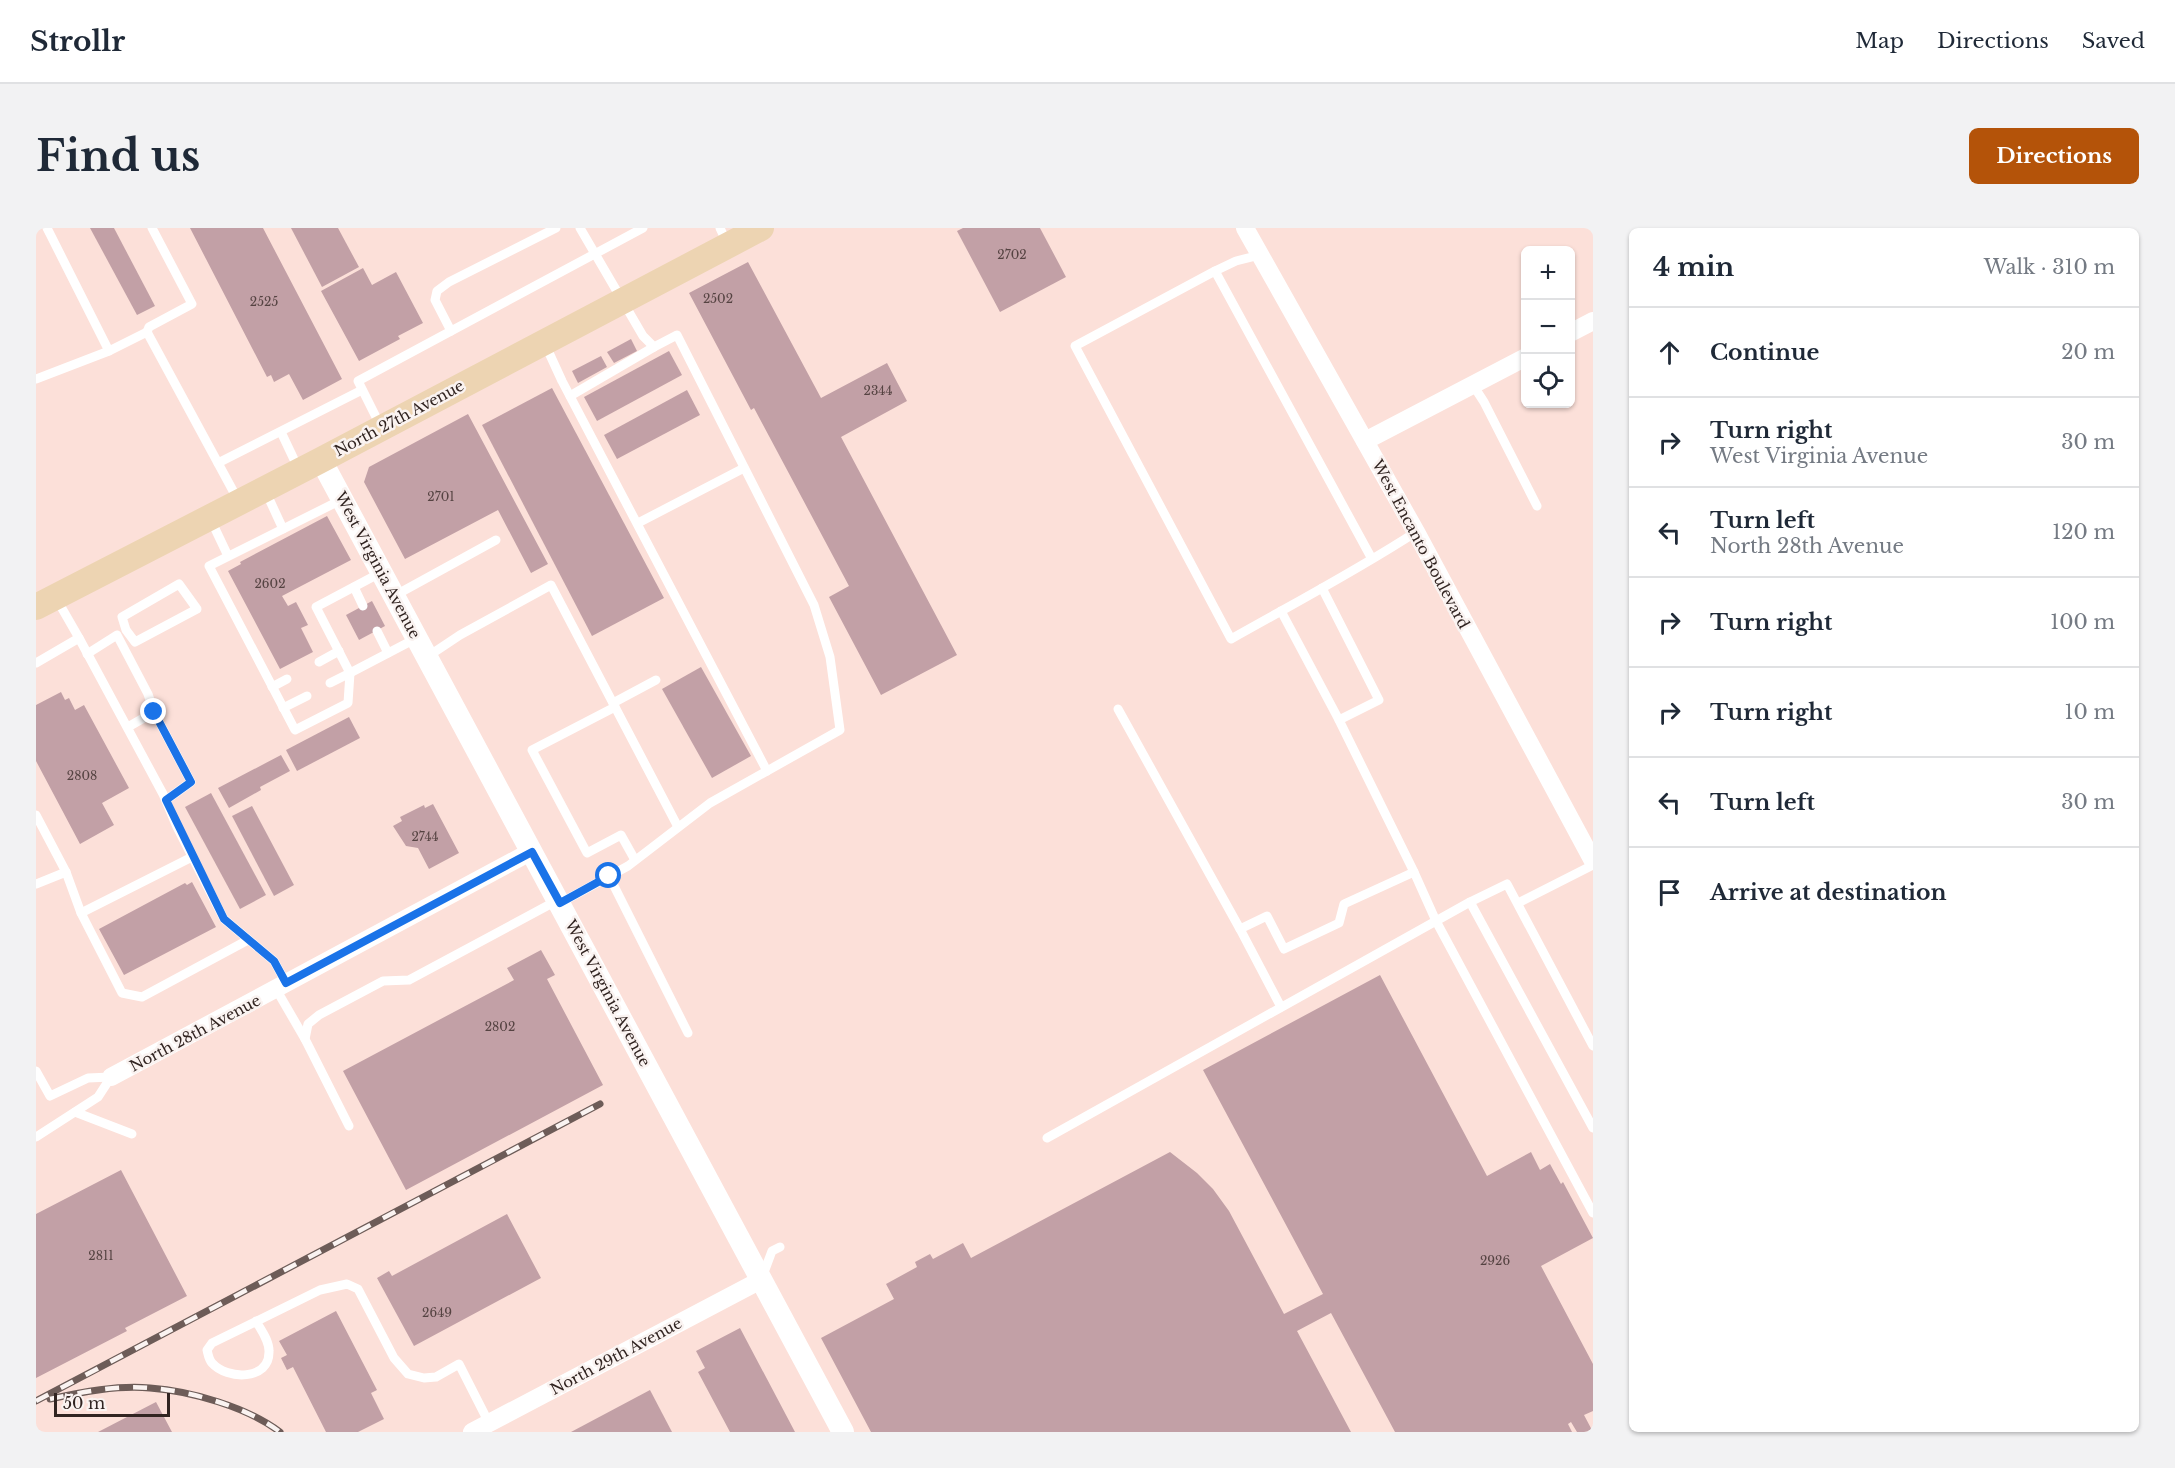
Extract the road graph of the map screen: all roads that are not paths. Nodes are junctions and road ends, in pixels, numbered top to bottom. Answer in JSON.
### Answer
{"nodes":[{"id":1,"x":47,"y":228,"type":"edge"},
{"id":2,"x":152,"y":228,"type":"edge"},
{"id":3,"x":556,"y":228,"type":"edge"},
{"id":4,"x":580,"y":228,"type":"edge"},
{"id":5,"x":643,"y":228,"type":"edge"},
{"id":6,"x":761,"y":228,"type":"edge"},
{"id":7,"x":1245,"y":228,"type":"edge"},
{"id":8,"x":724,"y":236,"type":"edge"},
{"id":9,"x":594,"y":253,"type":"junction"},
{"id":10,"x":1260,"y":255,"type":"junction"},
{"id":11,"x":1215,"y":271,"type":"junction"},
{"id":12,"x":622,"y":301,"type":"junction"},
{"id":13,"x":1593,"y":321,"type":"edge"},
{"id":14,"x":1575,"y":330,"type":"edge"},
{"id":15,"x":451,"y":331,"type":"junction"},
{"id":16,"x":147,"y":333,"type":"junction"},
{"id":17,"x":544,"y":342,"type":"junction"},
{"id":18,"x":654,"y":347,"type":"junction"},
{"id":19,"x":109,"y":351,"type":"junction"},
{"id":20,"x":1521,"y":360,"type":"edge"},
{"id":21,"x":36,"y":380,"type":"edge"},
{"id":22,"x":1473,"y":385,"type":"junction"},
{"id":23,"x":362,"y":390,"type":"junction"},
{"id":24,"x":570,"y":396,"type":"junction"},
{"id":25,"x":381,"y":427,"type":"junction"},
{"id":26,"x":281,"y":432,"type":"junction"},
{"id":27,"x":1365,"y":441,"type":"junction"},
{"id":28,"x":218,"y":463,"type":"junction"},
{"id":29,"x":310,"y":465,"type":"junction"},
{"id":30,"x":744,"y":468,"type":"junction"},
{"id":31,"x":264,"y":489,"type":"junction"},
{"id":32,"x":343,"y":500,"type":"junction"},
{"id":33,"x":239,"y":502,"type":"junction"},
{"id":34,"x":1538,"y":506,"type":"dead end"},
{"id":35,"x":210,"y":517,"type":"junction"},
{"id":36,"x":638,"y":523,"type":"junction"},
{"id":37,"x":284,"y":529,"type":"junction"},
{"id":38,"x":1416,"y":532,"type":"junction"},
{"id":39,"x":496,"y":540,"type":"dead end"},
{"id":40,"x":228,"y":556,"type":"junction"},
{"id":41,"x":1372,"y":559,"type":"junction"},
{"id":42,"x":381,"y":572,"type":"junction"},
{"id":43,"x":354,"y":587,"type":"junction"},
{"id":44,"x":1322,"y":588,"type":"junction"},
{"id":45,"x":394,"y":596,"type":"junction"},
{"id":46,"x":46,"y":602,"type":"edge"},
{"id":47,"x":363,"y":606,"type":"dead end"},
{"id":48,"x":1281,"y":611,"type":"junction"},
{"id":49,"x":377,"y":631,"type":"dead end"},
{"id":50,"x":122,"y":632,"type":"junction"},
{"id":51,"x":79,"y":638,"type":"junction"},
{"id":52,"x":422,"y":647,"type":"junction"},
{"id":53,"x":339,"y":651,"type":"junction"},
{"id":54,"x":388,"y":653,"type":"junction"},
{"id":55,"x":87,"y":654,"type":"junction"},
{"id":56,"x":319,"y":662,"type":"dead end"},
{"id":57,"x":36,"y":663,"type":"edge"},
{"id":58,"x":350,"y":673,"type":"junction"},
{"id":59,"x":287,"y":679,"type":"dead end"},
{"id":60,"x":656,"y":680,"type":"dead end"},
{"id":61,"x":330,"y":683,"type":"dead end"},
{"id":62,"x":272,"y":687,"type":"junction"},
{"id":63,"x":307,"y":696,"type":"dead end"},
{"id":64,"x":614,"y":705,"type":"junction"},
{"id":65,"x":283,"y":708,"type":"junction"},
{"id":66,"x":1118,"y":709,"type":"dead end"},
{"id":67,"x":154,"y":712,"type":"junction"},
{"id":68,"x":1339,"y":720,"type":"junction"},
{"id":69,"x":128,"y":727,"type":"junction"},
{"id":70,"x":767,"y":771,"type":"junction"},
{"id":71,"x":166,"y":800,"type":"junction"},
{"id":72,"x":36,"y":814,"type":"edge"},
{"id":73,"x":678,"y":827,"type":"junction"},
{"id":74,"x":532,"y":852,"type":"junction"},
{"id":75,"x":1591,"y":853,"type":"edge"},
{"id":76,"x":192,"y":857,"type":"junction"},
{"id":77,"x":635,"y":860,"type":"junction"},
{"id":78,"x":66,"y":872,"type":"junction"},
{"id":79,"x":1414,"y":872,"type":"junction"},
{"id":80,"x":609,"y":876,"type":"junction"},
{"id":81,"x":36,"y":884,"type":"edge"},
{"id":82,"x":559,"y":902,"type":"junction"},
{"id":83,"x":1470,"y":902,"type":"junction"},
{"id":84,"x":1518,"y":903,"type":"junction"},
{"id":85,"x":81,"y":913,"type":"junction"},
{"id":86,"x":1436,"y":921,"type":"junction"},
{"id":87,"x":1240,"y":929,"type":"junction"},
{"id":88,"x":248,"y":940,"type":"junction"},
{"id":89,"x":281,"y":986,"type":"junction"},
{"id":90,"x":1281,"y":1007,"type":"junction"},
{"id":91,"x":688,"y":1033,"type":"dead end"},
{"id":92,"x":304,"y":1039,"type":"junction"},
{"id":93,"x":1593,"y":1046,"type":"edge"},
{"id":94,"x":36,"y":1071,"type":"edge"},
{"id":95,"x":111,"y":1077,"type":"junction"},
{"id":96,"x":75,"y":1112,"type":"junction"},
{"id":97,"x":350,"y":1126,"type":"dead end"},
{"id":98,"x":1593,"y":1128,"type":"edge"},
{"id":99,"x":132,"y":1134,"type":"dead end"},
{"id":100,"x":36,"y":1137,"type":"edge"},
{"id":101,"x":1047,"y":1138,"type":"dead end"},
{"id":102,"x":1593,"y":1213,"type":"edge"},
{"id":103,"x":780,"y":1246,"type":"dead end"},
{"id":104,"x":761,"y":1280,"type":"junction"},
{"id":105,"x":256,"y":1321,"type":"junction"},
{"id":106,"x":495,"y":1425,"type":"edge"},
{"id":107,"x":472,"y":1432,"type":"edge"},
{"id":108,"x":843,"y":1432,"type":"edge"}],
"edges":[{"from":1,"to":19,"type":"lane"},
{"from":2,"to":16,"type":"lane"},
{"from":3,"to":15,"type":"lane"},
{"from":4,"to":9,"type":"lane"},
{"from":5,"to":9,"type":"lane"},
{"from":6,"to":8,"type":"main road","name":"North 27th Avenue"},
{"from":7,"to":10,"type":"street","name":"West Encanto Boulevard"},
{"from":8,"to":12,"type":"main road","name":"North 27th Avenue"},
{"from":9,"to":12,"type":"lane"},
{"from":9,"to":15,"type":"lane"},
{"from":10,"to":11,"type":"lane"},
{"from":10,"to":27,"type":"street","name":"West Encanto Boulevard"},
{"from":11,"to":41,"type":"lane"},
{"from":11,"to":48,"type":"lane"},
{"from":12,"to":17,"type":"main road","name":"North 27th Avenue"},
{"from":12,"to":18,"type":"lane"},
{"from":13,"to":14,"type":"street"},
{"from":15,"to":23,"type":"lane"},
{"from":16,"to":19,"type":"lane"},
{"from":16,"to":28,"type":"lane"},
{"from":17,"to":24,"type":"lane"},
{"from":17,"to":25,"type":"main road","name":"North 27th Avenue"},
{"from":18,"to":24,"type":"lane"},
{"from":18,"to":30,"type":"lane"},
{"from":19,"to":21,"type":"lane"},
{"from":20,"to":22,"type":"street"},
{"from":22,"to":27,"type":"street"},
{"from":22,"to":34,"type":"lane"},
{"from":23,"to":25,"type":"lane"},
{"from":23,"to":26,"type":"lane"},
{"from":24,"to":36,"type":"lane"},
{"from":25,"to":29,"type":"main road","name":"North 27th Avenue"},
{"from":26,"to":28,"type":"lane"},
{"from":26,"to":29,"type":"lane"},
{"from":27,"to":38,"type":"street","name":"West Encanto Boulevard"},
{"from":28,"to":33,"type":"lane"},
{"from":29,"to":31,"type":"main road","name":"North 27th Avenue"},
{"from":29,"to":32,"type":"street","name":"West Virginia Avenue"},
{"from":30,"to":36,"type":"lane"},
{"from":30,"to":70,"type":"lane"},
{"from":31,"to":33,"type":"main road","name":"North 27th Avenue"},
{"from":31,"to":37,"type":"lane"},
{"from":32,"to":37,"type":"lane"},
{"from":32,"to":42,"type":"street","name":"West Virginia Avenue"},
{"from":33,"to":35,"type":"main road","name":"North 27th Avenue"},
{"from":35,"to":40,"type":"lane"},
{"from":35,"to":46,"type":"main road","name":"North 27th Avenue"},
{"from":36,"to":70,"type":"lane"},
{"from":37,"to":40,"type":"lane"},
{"from":38,"to":41,"type":"lane"},
{"from":38,"to":75,"type":"street","name":"West Encanto Boulevard"},
{"from":39,"to":45,"type":"lane"},
{"from":40,"to":62,"type":"lane"},
{"from":41,"to":44,"type":"lane"},
{"from":42,"to":43,"type":"lane"},
{"from":42,"to":45,"type":"street","name":"West Virginia Avenue"},
{"from":43,"to":47,"type":"lane"},
{"from":43,"to":53,"type":"lane"},
{"from":44,"to":48,"type":"lane"},
{"from":44,"to":68,"type":"lane"},
{"from":45,"to":52,"type":"street","name":"West Virginia Avenue"},
{"from":46,"to":51,"type":"lane"},
{"from":48,"to":68,"type":"lane"},
{"from":49,"to":54,"type":"lane"},
{"from":50,"to":50,"type":"lane"},
{"from":50,"to":55,"type":"lane"},
{"from":50,"to":67,"type":"lane"},
{"from":51,"to":55,"type":"lane"},
{"from":51,"to":57,"type":"lane"},
{"from":52,"to":54,"type":"lane"},
{"from":52,"to":64,"type":"lane"},
{"from":52,"to":74,"type":"street","name":"West Virginia Avenue"},
{"from":53,"to":56,"type":"lane"},
{"from":53,"to":58,"type":"lane"},
{"from":54,"to":58,"type":"lane"},
{"from":55,"to":69,"type":"lane"},
{"from":58,"to":61,"type":"lane"},
{"from":58,"to":65,"type":"lane"},
{"from":59,"to":62,"type":"lane"},
{"from":60,"to":64,"type":"lane"},
{"from":62,"to":65,"type":"lane"},
{"from":63,"to":65,"type":"lane"},
{"from":64,"to":73,"type":"lane"},
{"from":64,"to":77,"type":"lane"},
{"from":66,"to":87,"type":"lane"},
{"from":67,"to":69,"type":"lane"},
{"from":67,"to":71,"type":"lane"},
{"from":68,"to":79,"type":"lane"},
{"from":69,"to":71,"type":"lane"},
{"from":70,"to":73,"type":"lane"},
{"from":71,"to":76,"type":"lane"},
{"from":72,"to":78,"type":"lane"},
{"from":73,"to":77,"type":"lane"},
{"from":74,"to":82,"type":"street","name":"West Virginia Avenue"},
{"from":74,"to":89,"type":"street","name":"North 28th Avenue"},
{"from":75,"to":84,"type":"lane"},
{"from":76,"to":85,"type":"lane"},
{"from":76,"to":88,"type":"lane"},
{"from":77,"to":80,"type":"lane"},
{"from":78,"to":81,"type":"lane"},
{"from":78,"to":85,"type":"lane"},
{"from":79,"to":86,"type":"lane"},
{"from":79,"to":87,"type":"lane"},
{"from":80,"to":82,"type":"lane"},
{"from":80,"to":91,"type":"lane"},
{"from":82,"to":92,"type":"lane"},
{"from":82,"to":104,"type":"street","name":"West Virginia Avenue"},
{"from":83,"to":84,"type":"lane"},
{"from":83,"to":86,"type":"lane"},
{"from":83,"to":98,"type":"lane"},
{"from":84,"to":93,"type":"lane"},
{"from":85,"to":88,"type":"lane"},
{"from":86,"to":90,"type":"lane"},
{"from":86,"to":102,"type":"lane"},
{"from":87,"to":90,"type":"lane"},
{"from":88,"to":89,"type":"lane"},
{"from":89,"to":92,"type":"lane"},
{"from":89,"to":95,"type":"street","name":"North 28th Avenue"},
{"from":90,"to":101,"type":"lane"},
{"from":92,"to":97,"type":"lane"},
{"from":94,"to":95,"type":"lane"},
{"from":95,"to":96,"type":"lane"},
{"from":96,"to":99,"type":"lane"},
{"from":96,"to":100,"type":"lane"},
{"from":103,"to":104,"type":"lane"},
{"from":104,"to":106,"type":"street","name":"North 29th Avenue"},
{"from":104,"to":108,"type":"street","name":"West Virginia Avenue"},
{"from":105,"to":105,"type":"lane"},
{"from":105,"to":106,"type":"lane"},
{"from":106,"to":107,"type":"street","name":"North 29th Avenue"}]}
